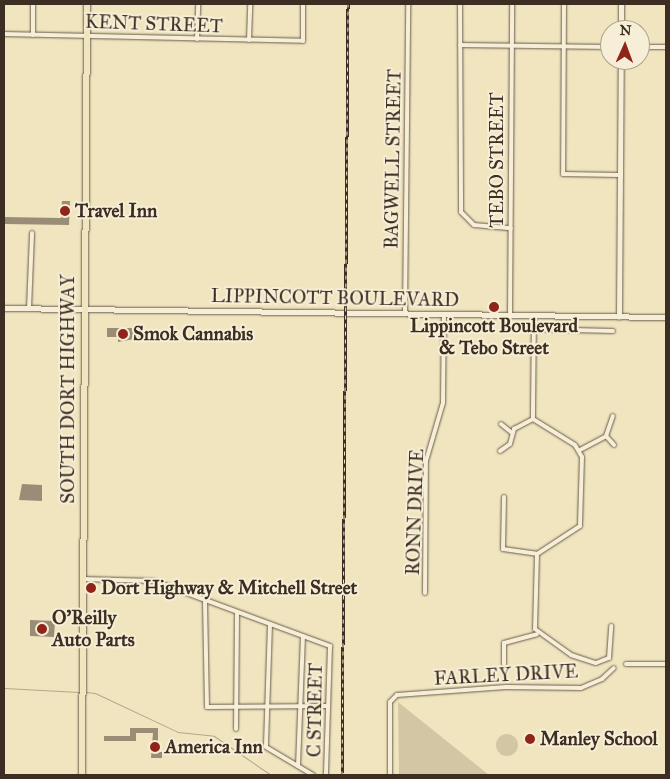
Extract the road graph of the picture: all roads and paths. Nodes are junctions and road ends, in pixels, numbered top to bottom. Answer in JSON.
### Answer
{"nodes":[{"id":1,"x":33,"y":4,"type":"edge"},
{"id":2,"x":87,"y":4,"type":"edge"},
{"id":3,"x":198,"y":4,"type":"edge"},
{"id":4,"x":250,"y":4,"type":"edge"},
{"id":5,"x":303,"y":4,"type":"edge"},
{"id":6,"x":408,"y":4,"type":"edge"},
{"id":7,"x":460,"y":4,"type":"edge"},
{"id":8,"x":512,"y":4,"type":"edge"},
{"id":9,"x":564,"y":4,"type":"edge"},
{"id":10,"x":621,"y":4,"type":"edge"},
{"id":11,"x":621,"y":20,"type":"edge"},
{"id":12,"x":4,"y":34,"type":"edge"},
{"id":13,"x":33,"y":35,"type":"junction"},
{"id":14,"x":87,"y":36,"type":"junction"},
{"id":15,"x":197,"y":39,"type":"junction"},
{"id":16,"x":249,"y":40,"type":"junction"},
{"id":17,"x":460,"y":45,"type":"junction"},
{"id":18,"x":511,"y":45,"type":"junction"},
{"id":19,"x":564,"y":46,"type":"junction"},
{"id":20,"x":600,"y":47,"type":"edge"},
{"id":21,"x":650,"y":47,"type":"edge"},
{"id":22,"x":666,"y":47,"type":"edge"},
{"id":23,"x":621,"y":70,"type":"edge"},
{"id":24,"x":620,"y":175,"type":"junction"},
{"id":25,"x":511,"y":228,"type":"junction"},
{"id":26,"x":32,"y":232,"type":"dead end"},
{"id":27,"x":4,"y":308,"type":"edge"},
{"id":28,"x":29,"y":309,"type":"junction"},
{"id":29,"x":84,"y":309,"type":"junction"},
{"id":30,"x":405,"y":314,"type":"junction"},
{"id":31,"x":444,"y":314,"type":"junction"},
{"id":32,"x":510,"y":315,"type":"junction"},
{"id":33,"x":534,"y":316,"type":"junction"},
{"id":34,"x":619,"y":317,"type":"junction"},
{"id":35,"x":666,"y":317,"type":"edge"},
{"id":36,"x":533,"y":329,"type":"junction"},
{"id":37,"x":613,"y":331,"type":"dead end"},
{"id":38,"x":613,"y":416,"type":"dead end"},
{"id":39,"x":533,"y":419,"type":"junction"},
{"id":40,"x":501,"y":424,"type":"dead end"},
{"id":41,"x":513,"y":431,"type":"junction"},
{"id":42,"x":606,"y":436,"type":"junction"},
{"id":43,"x":614,"y":445,"type":"dead end"},
{"id":44,"x":580,"y":450,"type":"junction"},
{"id":45,"x":500,"y":451,"type":"dead end"},
{"id":46,"x":504,"y":498,"type":"dead end"},
{"id":47,"x":537,"y":554,"type":"junction"},
{"id":48,"x":82,"y":579,"type":"junction"},
{"id":49,"x":425,"y":593,"type":"dead end"},
{"id":50,"x":205,"y":602,"type":"junction"},
{"id":51,"x":237,"y":613,"type":"junction"},
{"id":52,"x":270,"y":624,"type":"junction"},
{"id":53,"x":611,"y":626,"type":"dead end"},
{"id":54,"x":537,"y":634,"type":"junction"},
{"id":55,"x":304,"y":636,"type":"junction"},
{"id":56,"x":504,"y":664,"type":"dead end"},
{"id":57,"x":626,"y":664,"type":"dead end"},
{"id":58,"x":666,"y":664,"type":"edge"},
{"id":59,"x":614,"y":668,"type":"dead end"},
{"id":60,"x":328,"y":706,"type":"junction"},
{"id":61,"x":237,"y":707,"type":"junction"},
{"id":62,"x":302,"y":707,"type":"junction"},
{"id":63,"x":270,"y":708,"type":"junction"},
{"id":64,"x":236,"y":729,"type":"dead end"},
{"id":65,"x":298,"y":766,"type":"junction"},
{"id":66,"x":82,"y":775,"type":"edge"},
{"id":67,"x":313,"y":775,"type":"edge"},
{"id":68,"x":326,"y":775,"type":"edge"},
{"id":69,"x":390,"y":775,"type":"edge"}],
"edges":[{"from":1,"to":13,"type":"street"},
{"from":2,"to":14,"type":"main road","name":"SOUTH DORT HIGHWAY"},
{"from":3,"to":15,"type":"street"},
{"from":4,"to":16,"type":"street"},
{"from":5,"to":16,"type":"street","name":"KENT STREET"},
{"from":6,"to":30,"type":"street","name":"BAGWELL STREET"},
{"from":7,"to":17,"type":"street"},
{"from":8,"to":18,"type":"street","name":"TEBO STREET"},
{"from":9,"to":19,"type":"street"},
{"from":10,"to":11,"type":"street"},
{"from":12,"to":13,"type":"street","name":"KENT STREET"},
{"from":13,"to":14,"type":"street","name":"KENT STREET"},
{"from":14,"to":15,"type":"street","name":"KENT STREET"},
{"from":14,"to":29,"type":"main road","name":"SOUTH DORT HIGHWAY"},
{"from":15,"to":16,"type":"street","name":"KENT STREET"},
{"from":17,"to":18,"type":"street"},
{"from":17,"to":25,"type":"street"},
{"from":18,"to":19,"type":"street"},
{"from":18,"to":25,"type":"street","name":"TEBO STREET"},
{"from":19,"to":20,"type":"street"},
{"from":19,"to":24,"type":"street"},
{"from":21,"to":22,"type":"street"},
{"from":23,"to":24,"type":"street"},
{"from":24,"to":34,"type":"street"},
{"from":25,"to":32,"type":"street","name":"TEBO STREET"},
{"from":26,"to":28,"type":"street"},
{"from":27,"to":28,"type":"street","name":"LIPPINCOTT BOULEVARD"},
{"from":28,"to":29,"type":"street","name":"LIPPINCOTT BOULEVARD"},
{"from":29,"to":30,"type":"street","name":"LIPPINCOTT BOULEVARD"},
{"from":29,"to":48,"type":"main road","name":"SOUTH DORT HIGHWAY"},
{"from":30,"to":31,"type":"street","name":"LIPPINCOTT BOULEVARD"},
{"from":31,"to":32,"type":"street","name":"LIPPINCOTT BOULEVARD"},
{"from":31,"to":49,"type":"street","name":"RONN DRIVE"},
{"from":32,"to":33,"type":"street","name":"LIPPINCOTT BOULEVARD"},
{"from":33,"to":34,"type":"street","name":"LIPPINCOTT BOULEVARD"},
{"from":33,"to":36,"type":"street"},
{"from":34,"to":35,"type":"street","name":"LIPPINCOTT BOULEVARD"},
{"from":36,"to":37,"type":"street"},
{"from":36,"to":39,"type":"street"},
{"from":38,"to":42,"type":"street"},
{"from":39,"to":41,"type":"street"},
{"from":39,"to":44,"type":"street"},
{"from":40,"to":41,"type":"street"},
{"from":41,"to":45,"type":"street"},
{"from":42,"to":43,"type":"street"},
{"from":42,"to":44,"type":"street"},
{"from":44,"to":47,"type":"street"},
{"from":46,"to":47,"type":"street"},
{"from":47,"to":54,"type":"street"},
{"from":48,"to":50,"type":"street"},
{"from":48,"to":66,"type":"main road","name":"SOUTH DORT HIGHWAY"},
{"from":50,"to":51,"type":"street"},
{"from":50,"to":61,"type":"street"},
{"from":51,"to":52,"type":"street"},
{"from":51,"to":61,"type":"street"},
{"from":52,"to":55,"type":"street"},
{"from":52,"to":63,"type":"street"},
{"from":53,"to":54,"type":"street"},
{"from":54,"to":56,"type":"street"},
{"from":55,"to":60,"type":"street","name":"C STREET"},
{"from":55,"to":62,"type":"street"},
{"from":57,"to":58,"type":"street"},
{"from":59,"to":69,"type":"street","name":"FARLEY DRIVE"},
{"from":60,"to":62,"type":"street"},
{"from":60,"to":68,"type":"street","name":"C STREET"},
{"from":61,"to":63,"type":"street"},
{"from":61,"to":64,"type":"street"},
{"from":62,"to":63,"type":"street"},
{"from":62,"to":65,"type":"street"},
{"from":63,"to":65,"type":"street"},
{"from":65,"to":67,"type":"street"}]}
